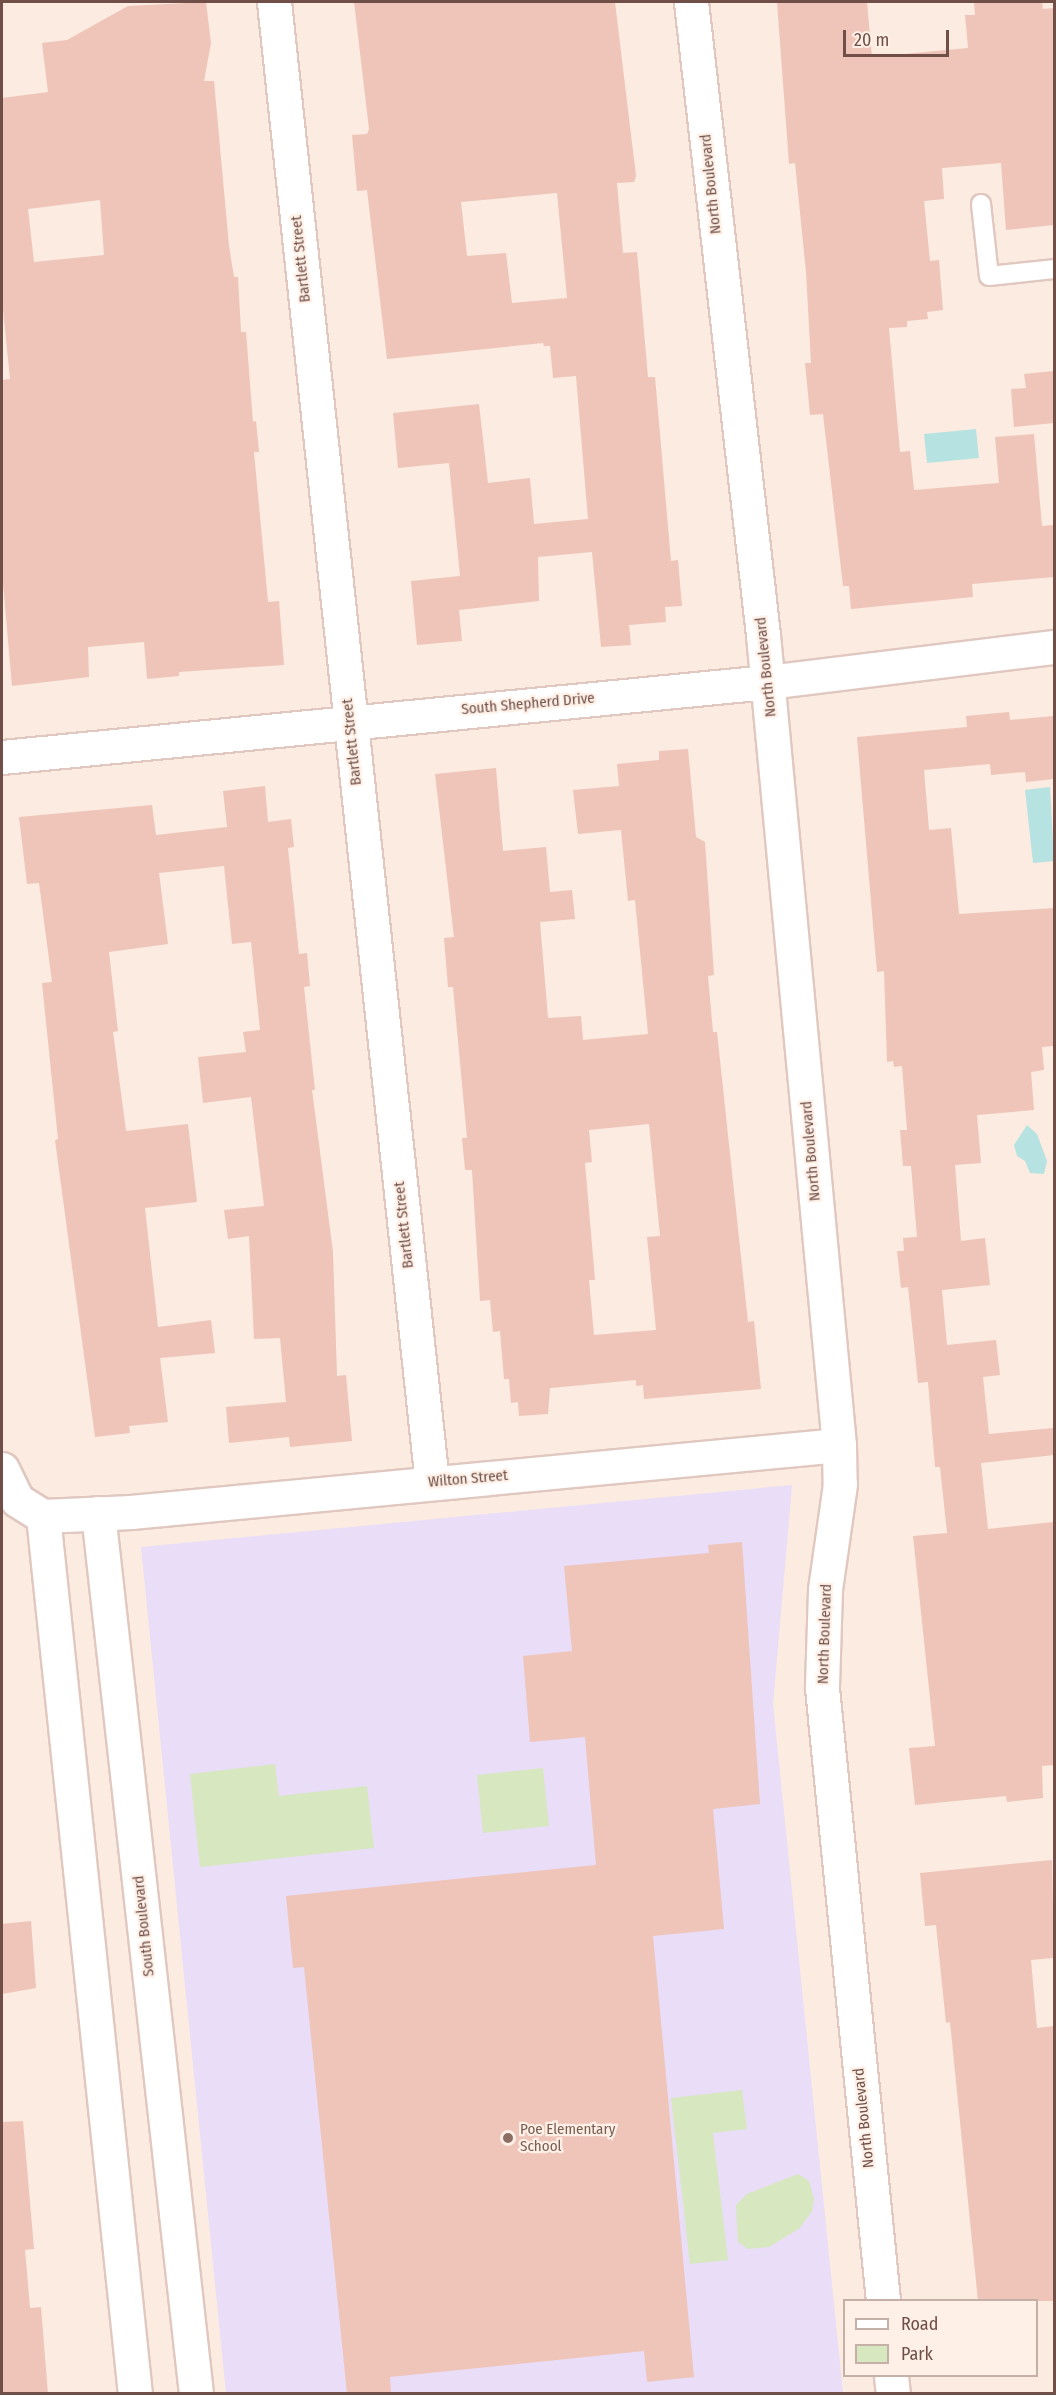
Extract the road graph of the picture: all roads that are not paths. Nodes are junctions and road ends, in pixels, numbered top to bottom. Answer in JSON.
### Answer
{"nodes":[{"id":1,"x":274,"y":2,"type":"edge"},
{"id":2,"x":691,"y":2,"type":"edge"},
{"id":3,"x":981,"y":204,"type":"dead end"},
{"id":4,"x":1054,"y":269,"type":"edge"},
{"id":5,"x":1054,"y":647,"type":"edge"},
{"id":6,"x":767,"y":682,"type":"junction"},
{"id":7,"x":350,"y":721,"type":"junction"},
{"id":8,"x":2,"y":757,"type":"edge"},
{"id":9,"x":839,"y":1445,"type":"junction"},
{"id":10,"x":2,"y":1469,"type":"edge"},
{"id":11,"x":432,"y":1482,"type":"junction"},
{"id":12,"x":98,"y":1513,"type":"junction"},
{"id":13,"x":43,"y":1516,"type":"junction"},
{"id":14,"x":883,"y":2299,"type":"edge"},
{"id":15,"x":891,"y":2377,"type":"edge"},
{"id":16,"x":135,"y":2394,"type":"edge"},
{"id":17,"x":196,"y":2394,"type":"edge"},
{"id":18,"x":893,"y":2394,"type":"edge"}],
"edges":[{"from":1,"to":7,"type":"street","name":"Bartlett Street"},
{"from":2,"to":6,"type":"street","name":"North Boulevard"},
{"from":3,"to":4,"type":"lane"},
{"from":5,"to":6,"type":"street","name":"South Shepherd Drive"},
{"from":6,"to":7,"type":"street","name":"South Shepherd Drive"},
{"from":6,"to":9,"type":"street","name":"North Boulevard"},
{"from":7,"to":8,"type":"street","name":"South Shepherd Drive"},
{"from":7,"to":11,"type":"street","name":"Bartlett Street"},
{"from":9,"to":11,"type":"street","name":"Wilton Street"},
{"from":9,"to":14,"type":"street","name":"North Boulevard"},
{"from":10,"to":13,"type":"street"},
{"from":11,"to":12,"type":"street","name":"Wilton Street"},
{"from":12,"to":13,"type":"street"},
{"from":12,"to":17,"type":"street","name":"South Boulevard"},
{"from":13,"to":16,"type":"street"},
{"from":15,"to":18,"type":"street"}]}
